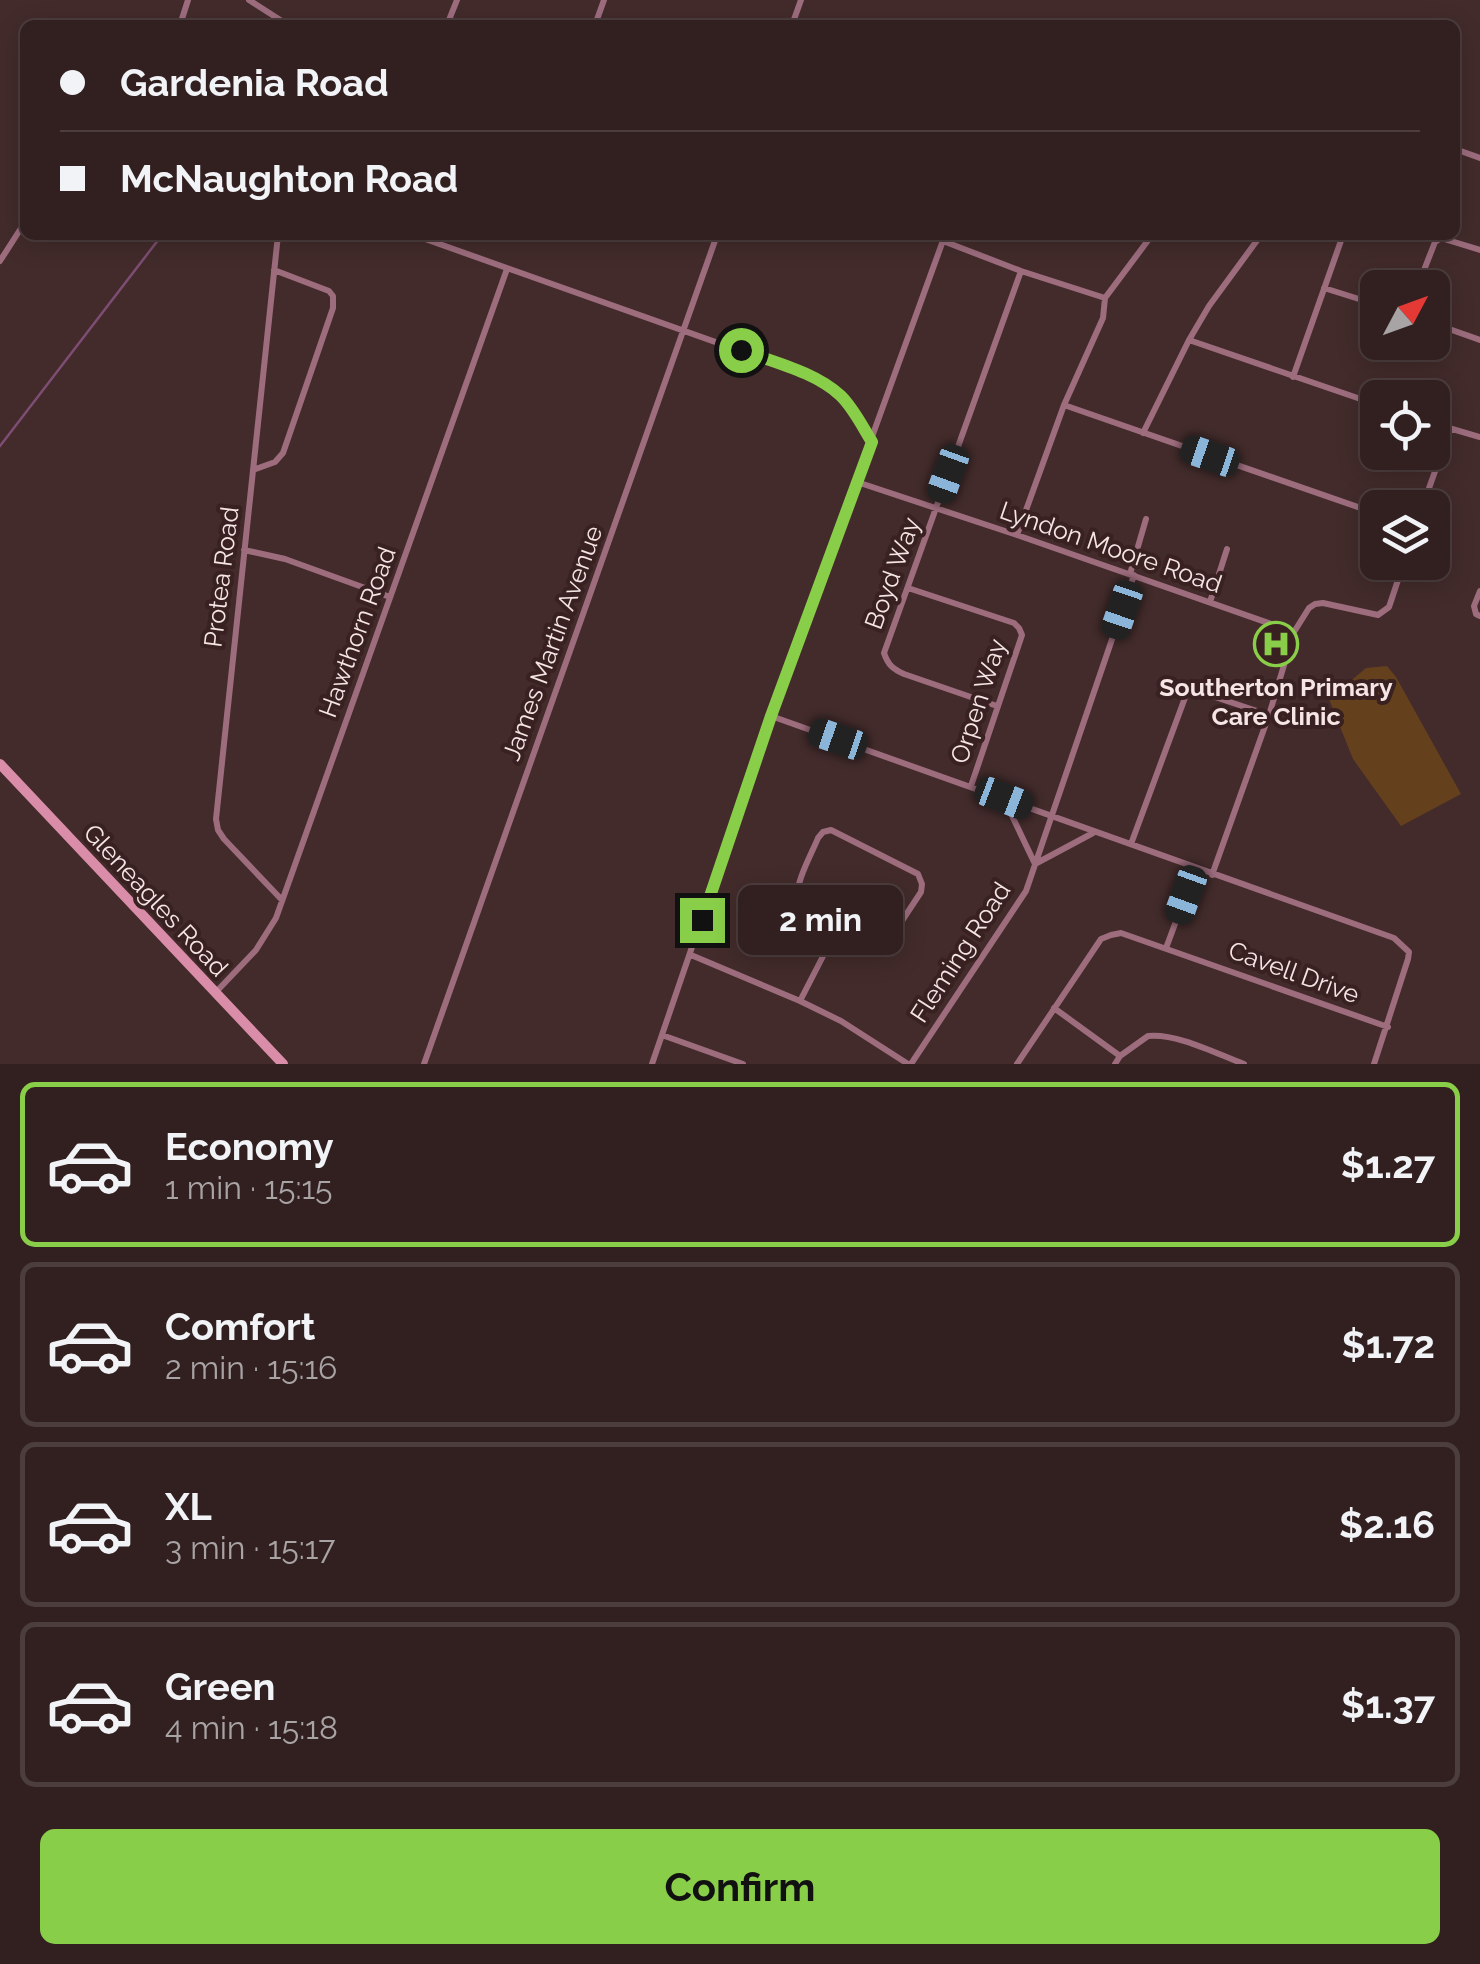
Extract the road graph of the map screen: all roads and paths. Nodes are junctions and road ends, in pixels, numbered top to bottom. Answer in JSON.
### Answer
{"nodes":[{"id":1,"x":249,"y":0,"type":"edge"},
{"id":2,"x":280,"y":20,"type":"edge"},
{"id":3,"x":20,"y":230,"type":"edge"},
{"id":4,"x":277,"y":240,"type":"edge"},
{"id":5,"x":428,"y":240,"type":"edge"},
{"id":6,"x":716,"y":240,"type":"edge"},
{"id":7,"x":943,"y":240,"type":"edge"},
{"id":8,"x":949,"y":240,"type":"edge"},
{"id":9,"x":1148,"y":240,"type":"edge"},
{"id":10,"x":1256,"y":240,"type":"edge"},
{"id":11,"x":1340,"y":240,"type":"edge"},
{"id":12,"x":1438,"y":240,"type":"edge"},
{"id":13,"x":1447,"y":240,"type":"edge"},
{"id":14,"x":1480,"y":250,"type":"edge"},
{"id":15,"x":0,"y":261,"type":"edge"},
{"id":16,"x":507,"y":269,"type":"junction"},
{"id":17,"x":274,"y":270,"type":"junction"},
{"id":18,"x":1424,"y":270,"type":"edge"},
{"id":19,"x":1020,"y":271,"type":"junction"},
{"id":20,"x":1324,"y":288,"type":"junction"},
{"id":21,"x":1106,"y":298,"type":"junction"},
{"id":22,"x":1360,"y":299,"type":"edge"},
{"id":23,"x":1450,"y":329,"type":"edge"},
{"id":24,"x":684,"y":330,"type":"junction"},
{"id":25,"x":1188,"y":340,"type":"junction"},
{"id":26,"x":1480,"y":340,"type":"edge"},
{"id":27,"x":1292,"y":377,"type":"junction"},
{"id":28,"x":1360,"y":398,"type":"edge"},
{"id":29,"x":1064,"y":405,"type":"junction"},
{"id":30,"x":1450,"y":429,"type":"edge"},
{"id":31,"x":1143,"y":433,"type":"junction"},
{"id":32,"x":1480,"y":437,"type":"edge"},
{"id":33,"x":872,"y":442,"type":"junction"},
{"id":34,"x":253,"y":470,"type":"junction"},
{"id":35,"x":858,"y":482,"type":"junction"},
{"id":36,"x":936,"y":508,"type":"junction"},
{"id":37,"x":1360,"y":508,"type":"edge"},
{"id":38,"x":1146,"y":520,"type":"dead end"},
{"id":39,"x":1017,"y":535,"type":"junction"},
{"id":40,"x":244,"y":550,"type":"junction"},
{"id":41,"x":1228,"y":550,"type":"dead end"},
{"id":42,"x":1132,"y":575,"type":"junction"},
{"id":43,"x":1398,"y":580,"type":"edge"},
{"id":44,"x":908,"y":588,"type":"junction"},
{"id":45,"x":1480,"y":591,"type":"edge"},
{"id":46,"x":390,"y":597,"type":"junction"},
{"id":47,"x":1210,"y":602,"type":"junction"},
{"id":48,"x":1480,"y":616,"type":"edge"},
{"id":49,"x":1294,"y":632,"type":"junction"},
{"id":50,"x":997,"y":706,"type":"junction"},
{"id":51,"x":771,"y":716,"type":"junction"},
{"id":52,"x":1270,"y":716,"type":"junction"},
{"id":53,"x":0,"y":764,"type":"edge"},
{"id":54,"x":971,"y":786,"type":"junction"},
{"id":55,"x":1004,"y":798,"type":"junction"},
{"id":56,"x":1050,"y":816,"type":"junction"},
{"id":57,"x":1094,"y":832,"type":"junction"},
{"id":58,"x":1131,"y":844,"type":"junction"},
{"id":59,"x":1035,"y":864,"type":"junction"},
{"id":60,"x":1196,"y":868,"type":"junction"},
{"id":61,"x":1212,"y":875,"type":"junction"},
{"id":62,"x":282,"y":900,"type":"junction"},
{"id":63,"x":838,"y":926,"type":"junction"},
{"id":64,"x":1166,"y":948,"type":"junction"},
{"id":65,"x":691,"y":955,"type":"junction"},
{"id":66,"x":216,"y":992,"type":"junction"},
{"id":67,"x":800,"y":1000,"type":"junction"},
{"id":68,"x":1054,"y":1008,"type":"junction"},
{"id":69,"x":1388,"y":1027,"type":"junction"},
{"id":70,"x":662,"y":1036,"type":"junction"},
{"id":71,"x":1118,"y":1060,"type":"edge"},
{"id":72,"x":283,"y":1064,"type":"edge"},
{"id":73,"x":424,"y":1064,"type":"edge"},
{"id":74,"x":652,"y":1064,"type":"edge"},
{"id":75,"x":743,"y":1064,"type":"edge"},
{"id":76,"x":909,"y":1064,"type":"edge"},
{"id":77,"x":1017,"y":1064,"type":"edge"},
{"id":78,"x":1244,"y":1064,"type":"edge"},
{"id":79,"x":1374,"y":1064,"type":"edge"}],
"edges":[{"from":1,"to":2,"type":"street"},
{"from":3,"to":15,"type":"street"},
{"from":4,"to":17,"type":"street","name":"Protea Road"},
{"from":5,"to":16,"type":"street"},
{"from":6,"to":24,"type":"street","name":"James Martin Avenue"},
{"from":7,"to":33,"type":"street"},
{"from":8,"to":19,"type":"street"},
{"from":9,"to":21,"type":"street"},
{"from":10,"to":25,"type":"street"},
{"from":11,"to":20,"type":"street"},
{"from":12,"to":18,"type":"street"},
{"from":13,"to":14,"type":"street"},
{"from":16,"to":24,"type":"street"},
{"from":16,"to":46,"type":"street","name":"Hawthorn Road"},
{"from":17,"to":34,"type":"street","name":"Protea Road"},
{"from":17,"to":34,"type":"street"},
{"from":19,"to":21,"type":"street"},
{"from":19,"to":36,"type":"street","name":"Boyd Way"},
{"from":20,"to":22,"type":"street"},
{"from":20,"to":27,"type":"street"},
{"from":21,"to":29,"type":"street"},
{"from":23,"to":26,"type":"street"},
{"from":24,"to":33,"type":"street"},
{"from":24,"to":73,"type":"street","name":"James Martin Avenue"},
{"from":25,"to":27,"type":"street"},
{"from":25,"to":31,"type":"street"},
{"from":27,"to":28,"type":"street"},
{"from":29,"to":31,"type":"street"},
{"from":29,"to":39,"type":"street"},
{"from":30,"to":32,"type":"street"},
{"from":31,"to":37,"type":"street"},
{"from":33,"to":35,"type":"street"},
{"from":34,"to":40,"type":"street","name":"Protea Road"},
{"from":35,"to":36,"type":"street","name":"Lyndon Moore Road"},
{"from":35,"to":51,"type":"street"},
{"from":36,"to":39,"type":"street","name":"Lyndon Moore Road"},
{"from":36,"to":44,"type":"street","name":"Boyd Way"},
{"from":38,"to":42,"type":"street","name":"Fleming Road"},
{"from":39,"to":42,"type":"street","name":"Lyndon Moore Road"},
{"from":40,"to":46,"type":"street"},
{"from":40,"to":62,"type":"street","name":"Protea Road"},
{"from":41,"to":47,"type":"street"},
{"from":42,"to":47,"type":"street","name":"Lyndon Moore Road"},
{"from":42,"to":56,"type":"street","name":"Fleming Road"},
{"from":43,"to":49,"type":"street"},
{"from":44,"to":50,"type":"street","name":"Boyd Way"},
{"from":44,"to":50,"type":"street","name":"Orpen Way"},
{"from":45,"to":48,"type":"street"},
{"from":46,"to":62,"type":"street","name":"Hawthorn Road"},
{"from":47,"to":49,"type":"street","name":"Lyndon Moore Road"},
{"from":49,"to":52,"type":"street"},
{"from":50,"to":54,"type":"street","name":"Orpen Way"},
{"from":51,"to":54,"type":"street"},
{"from":51,"to":65,"type":"street"},
{"from":52,"to":58,"type":"street"},
{"from":52,"to":61,"type":"street"},
{"from":53,"to":66,"type":"street","name":"Gleneagles Road"},
{"from":54,"to":55,"type":"street"},
{"from":55,"to":56,"type":"street"},
{"from":55,"to":59,"type":"street"},
{"from":56,"to":57,"type":"street"},
{"from":56,"to":59,"type":"street","name":"Fleming Road"},
{"from":57,"to":58,"type":"street"},
{"from":57,"to":59,"type":"street"},
{"from":58,"to":60,"type":"street"},
{"from":59,"to":76,"type":"street","name":"Fleming Road"},
{"from":60,"to":61,"type":"street"},
{"from":60,"to":64,"type":"street"},
{"from":61,"to":69,"type":"street"},
{"from":62,"to":66,"type":"street","name":"Hawthorn Road"},
{"from":63,"to":63,"type":"street"},
{"from":63,"to":67,"type":"street"},
{"from":64,"to":68,"type":"street","name":"Cavell Drive"},
{"from":64,"to":69,"type":"street","name":"Cavell Drive"},
{"from":65,"to":67,"type":"street"},
{"from":65,"to":70,"type":"street"},
{"from":66,"to":72,"type":"street","name":"Gleneagles Road"},
{"from":67,"to":76,"type":"street"},
{"from":68,"to":71,"type":"street"},
{"from":68,"to":77,"type":"street","name":"Cavell Drive"},
{"from":69,"to":79,"type":"street"},
{"from":70,"to":74,"type":"street"},
{"from":70,"to":75,"type":"street"},
{"from":71,"to":78,"type":"street"}]}
